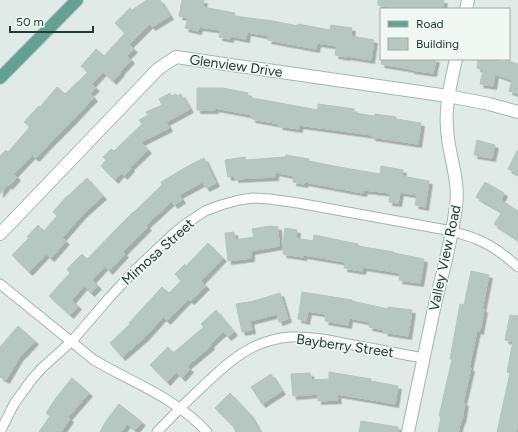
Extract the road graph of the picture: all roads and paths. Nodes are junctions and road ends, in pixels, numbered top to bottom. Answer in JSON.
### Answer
{"nodes":[{"id":1,"x":77,"y":0,"type":"edge"},
{"id":2,"x":456,"y":60,"type":"edge"},
{"id":3,"x":0,"y":78,"type":"edge"},
{"id":4,"x":448,"y":96,"type":"junction"},
{"id":5,"x":518,"y":112,"type":"edge"},
{"id":6,"x":452,"y":232,"type":"junction"},
{"id":7,"x":0,"y":234,"type":"edge"},
{"id":8,"x":518,"y":267,"type":"edge"},
{"id":9,"x":0,"y":284,"type":"edge"},
{"id":10,"x":72,"y":341,"type":"junction"},
{"id":11,"x":423,"y":358,"type":"junction"},
{"id":12,"x":180,"y":408,"type":"junction"},
{"id":13,"x":0,"y":432,"type":"edge"},
{"id":14,"x":157,"y":432,"type":"edge"},
{"id":15,"x":207,"y":432,"type":"edge"},
{"id":16,"x":408,"y":432,"type":"edge"}],
"edges":[{"from":1,"to":3,"type":"main road"},
{"from":2,"to":4,"type":"street","name":"Valley View Road"},
{"from":4,"to":5,"type":"street","name":"Glenview Drive"},
{"from":4,"to":6,"type":"street","name":"Valley View Road"},
{"from":4,"to":7,"type":"street","name":"Glenview Drive"},
{"from":6,"to":8,"type":"street","name":"Mimosa Street"},
{"from":6,"to":10,"type":"street","name":"Mimosa Street"},
{"from":6,"to":11,"type":"street","name":"Valley View Road"},
{"from":9,"to":10,"type":"street"},
{"from":10,"to":12,"type":"street"},
{"from":10,"to":13,"type":"street","name":"Mimosa Street"},
{"from":11,"to":12,"type":"street","name":"Bayberry Street"},
{"from":11,"to":16,"type":"street","name":"Valley View Road"},
{"from":12,"to":14,"type":"street","name":"Bayberry Street"},
{"from":12,"to":15,"type":"street"}]}
